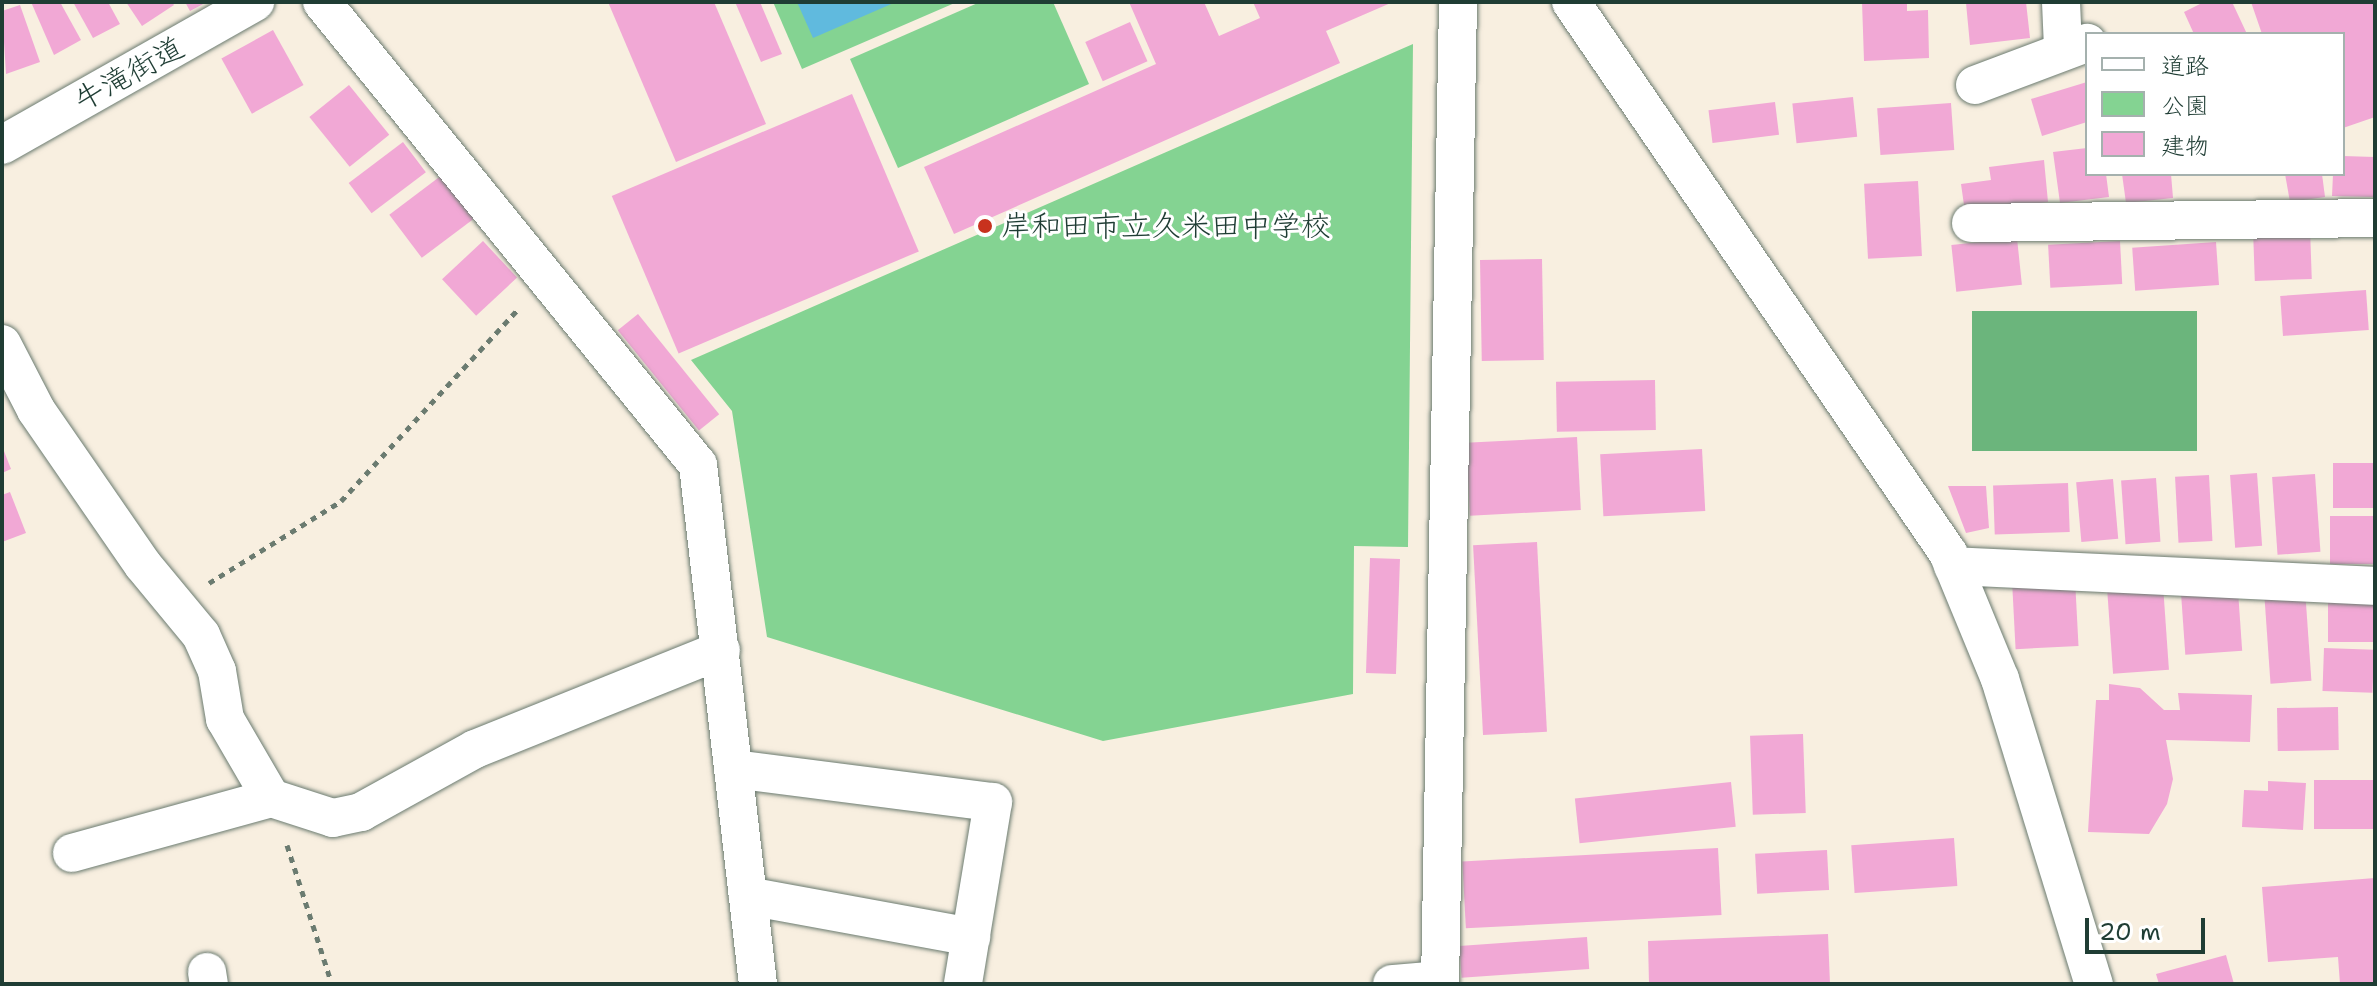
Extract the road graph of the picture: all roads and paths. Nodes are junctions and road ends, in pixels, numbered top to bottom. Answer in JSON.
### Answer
{"nodes":[{"id":1,"x":255,"y":2,"type":"edge"},
{"id":2,"x":322,"y":2,"type":"edge"},
{"id":3,"x":1458,"y":2,"type":"edge"},
{"id":4,"x":1571,"y":2,"type":"edge"},
{"id":5,"x":2061,"y":2,"type":"edge"},
{"id":6,"x":2075,"y":46,"type":"edge"},
{"id":7,"x":1975,"y":85,"type":"dead end"},
{"id":8,"x":3,"y":143,"type":"edge"},
{"id":9,"x":2375,"y":218,"type":"edge"},
{"id":10,"x":1971,"y":223,"type":"dead end"},
{"id":11,"x":547,"y":278,"type":"junction"},
{"id":12,"x":2,"y":344,"type":"edge"},
{"id":13,"x":1953,"y":566,"type":"junction"},
{"id":14,"x":2375,"y":586,"type":"edge"},
{"id":15,"x":175,"y":604,"type":"junction"},
{"id":16,"x":721,"y":650,"type":"junction"},
{"id":17,"x":734,"y":769,"type":"junction"},
{"id":18,"x":271,"y":798,"type":"junction"},
{"id":19,"x":72,"y":853,"type":"dead end"},
{"id":20,"x":748,"y":896,"type":"junction"},
{"id":21,"x":971,"y":937,"type":"junction"},
{"id":22,"x":1440,"y":982,"type":"edge"},
{"id":23,"x":332,"y":984,"type":"edge"},
{"id":24,"x":758,"y":984,"type":"edge"},
{"id":25,"x":963,"y":984,"type":"edge"},
{"id":26,"x":1392,"y":984,"type":"edge"},
{"id":27,"x":2094,"y":984,"type":"edge"}],
"edges":[{"from":1,"to":8,"type":"street","name":"牛滝街道"},
{"from":2,"to":11,"type":"street"},
{"from":3,"to":22,"type":"street"},
{"from":4,"to":13,"type":"street"},
{"from":5,"to":6,"type":"street"},
{"from":6,"to":7,"type":"street"},
{"from":9,"to":10,"type":"street"},
{"from":11,"to":15,"type":"path"},
{"from":11,"to":16,"type":"street"},
{"from":12,"to":15,"type":"street"},
{"from":13,"to":14,"type":"street"},
{"from":13,"to":27,"type":"street"},
{"from":15,"to":18,"type":"street"},
{"from":16,"to":17,"type":"street"},
{"from":16,"to":18,"type":"street"},
{"from":17,"to":20,"type":"street"},
{"from":17,"to":21,"type":"street"},
{"from":18,"to":19,"type":"street"},
{"from":18,"to":23,"type":"path"},
{"from":20,"to":21,"type":"street"},
{"from":20,"to":24,"type":"street"},
{"from":21,"to":25,"type":"street"},
{"from":22,"to":26,"type":"street"}]}
